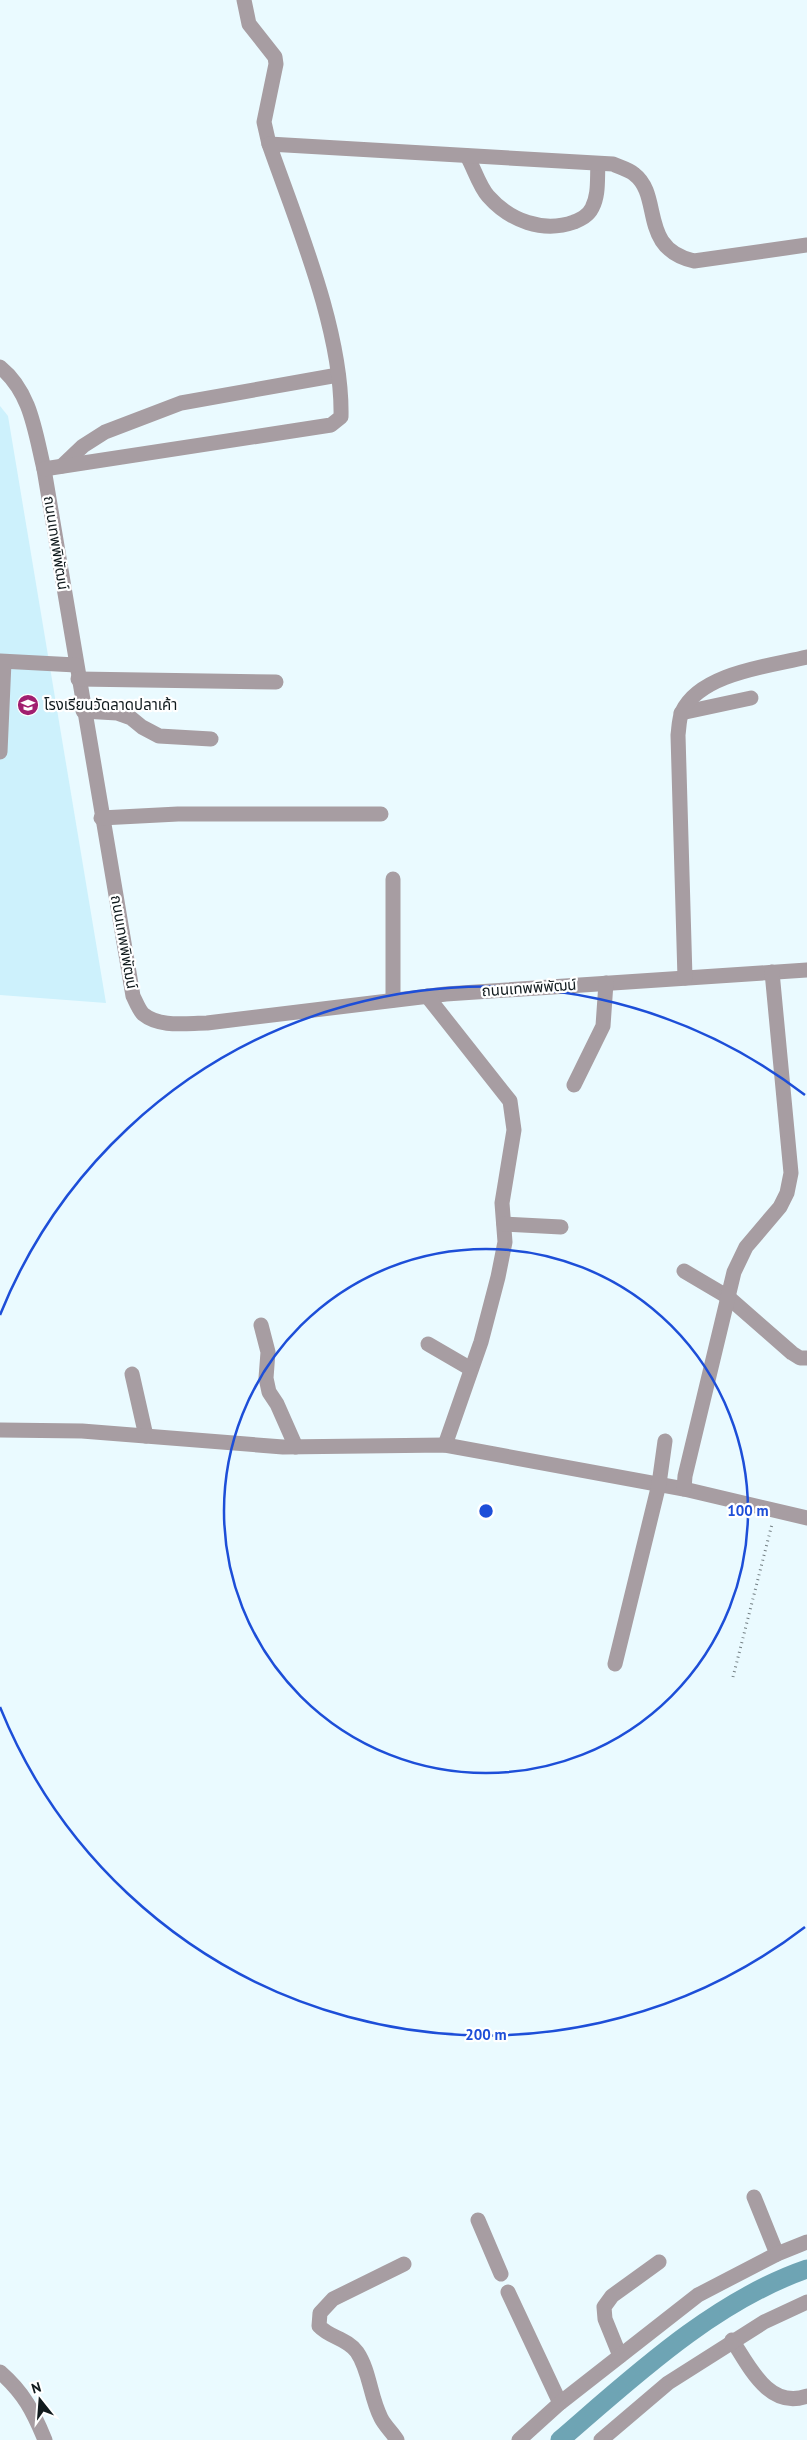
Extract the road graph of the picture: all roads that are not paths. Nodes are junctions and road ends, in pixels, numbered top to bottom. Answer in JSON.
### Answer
{"nodes":[{"id":1,"x":244,"y":0,"type":"edge"},
{"id":2,"x":269,"y":144,"type":"junction"},
{"id":3,"x":468,"y":156,"type":"junction"},
{"id":4,"x":598,"y":164,"type":"junction"},
{"id":5,"x":807,"y":245,"type":"edge"},
{"id":6,"x":0,"y":367,"type":"edge"},
{"id":7,"x":338,"y":375,"type":"junction"},
{"id":8,"x":62,"y":466,"type":"junction"},
{"id":9,"x":44,"y":469,"type":"junction"},
{"id":10,"x":807,"y":658,"type":"edge"},
{"id":11,"x":2,"y":662,"type":"edge"},
{"id":12,"x":77,"y":672,"type":"junction"},
{"id":13,"x":276,"y":682,"type":"dead end"},
{"id":14,"x":752,"y":698,"type":"dead end"},
{"id":15,"x":83,"y":710,"type":"junction"},
{"id":16,"x":681,"y":713,"type":"junction"},
{"id":17,"x":211,"y":739,"type":"dead end"},
{"id":18,"x":0,"y":752,"type":"edge"},
{"id":19,"x":381,"y":814,"type":"dead end"},
{"id":20,"x":101,"y":818,"type":"junction"},
{"id":21,"x":393,"y":879,"type":"dead end"},
{"id":22,"x":807,"y":970,"type":"edge"},
{"id":23,"x":772,"y":972,"type":"junction"},
{"id":24,"x":686,"y":978,"type":"junction"},
{"id":25,"x":606,"y":983,"type":"junction"},
{"id":26,"x":427,"y":996,"type":"junction"},
{"id":27,"x":393,"y":1000,"type":"junction"},
{"id":28,"x":574,"y":1084,"type":"dead end"},
{"id":29,"x":504,"y":1224,"type":"junction"},
{"id":30,"x":561,"y":1227,"type":"dead end"},
{"id":31,"x":684,"y":1271,"type":"dead end"},
{"id":32,"x":728,"y":1298,"type":"junction"},
{"id":33,"x":261,"y":1325,"type":"dead end"},
{"id":34,"x":428,"y":1344,"type":"dead end"},
{"id":35,"x":807,"y":1358,"type":"edge"},
{"id":36,"x":472,"y":1369,"type":"junction"},
{"id":37,"x":132,"y":1374,"type":"dead end"},
{"id":38,"x":0,"y":1430,"type":"edge"},
{"id":39,"x":146,"y":1436,"type":"junction"},
{"id":40,"x":665,"y":1441,"type":"dead end"},
{"id":41,"x":445,"y":1445,"type":"junction"},
{"id":42,"x":296,"y":1447,"type":"junction"},
{"id":43,"x":659,"y":1484,"type":"junction"},
{"id":44,"x":684,"y":1489,"type":"junction"},
{"id":45,"x":807,"y":1518,"type":"edge"},
{"id":46,"x":615,"y":1664,"type":"dead end"},
{"id":47,"x":754,"y":2197,"type":"dead end"},
{"id":48,"x":478,"y":2220,"type":"dead end"},
{"id":49,"x":807,"y":2242,"type":"edge"},
{"id":50,"x":777,"y":2254,"type":"junction"},
{"id":51,"x":659,"y":2262,"type":"dead end"},
{"id":52,"x":404,"y":2264,"type":"dead end"},
{"id":53,"x":501,"y":2274,"type":"dead end"},
{"id":54,"x":508,"y":2292,"type":"dead end"},
{"id":55,"x":807,"y":2302,"type":"edge"},
{"id":56,"x":732,"y":2340,"type":"junction"},
{"id":57,"x":620,"y":2356,"type":"junction"},
{"id":58,"x":0,"y":2372,"type":"edge"},
{"id":59,"x":807,"y":2396,"type":"edge"},
{"id":60,"x":560,"y":2403,"type":"junction"},
{"id":61,"x":45,"y":2440,"type":"edge"},
{"id":62,"x":397,"y":2440,"type":"edge"},
{"id":63,"x":519,"y":2440,"type":"edge"},
{"id":64,"x":602,"y":2440,"type":"edge"}],
"edges":[{"from":1,"to":2,"type":"street"},
{"from":2,"to":3,"type":"street"},
{"from":2,"to":7,"type":"street"},
{"from":3,"to":4,"type":"street"},
{"from":3,"to":4,"type":"street"},
{"from":4,"to":5,"type":"street"},
{"from":6,"to":9,"type":"street","name":"ถนนเทพพิพัฒน์"},
{"from":7,"to":8,"type":"street"},
{"from":7,"to":8,"type":"street"},
{"from":8,"to":9,"type":"street"},
{"from":9,"to":12,"type":"street","name":"ถนนเทพพิพัฒน์"},
{"from":10,"to":16,"type":"street"},
{"from":11,"to":12,"type":"street"},
{"from":11,"to":18,"type":"street"},
{"from":12,"to":13,"type":"street"},
{"from":12,"to":15,"type":"street","name":"ถนนเทพพิพัฒน์"},
{"from":14,"to":16,"type":"street"},
{"from":15,"to":17,"type":"street"},
{"from":15,"to":20,"type":"street","name":"ถนนเทพพิพัฒน์"},
{"from":16,"to":24,"type":"street"},
{"from":19,"to":20,"type":"street"},
{"from":20,"to":27,"type":"street","name":"ถนนเทพพิพัฒน์"},
{"from":21,"to":27,"type":"street"},
{"from":22,"to":23,"type":"street","name":"ถนนเทพพิพัฒน์"},
{"from":23,"to":24,"type":"street","name":"ถนนเทพพิพัฒน์"},
{"from":23,"to":32,"type":"street"},
{"from":24,"to":25,"type":"street","name":"ถนนเทพพิพัฒน์"},
{"from":25,"to":26,"type":"street","name":"ถนนเทพพิพัฒน์"},
{"from":25,"to":28,"type":"street"},
{"from":26,"to":27,"type":"street","name":"ถนนเทพพิพัฒน์"},
{"from":26,"to":29,"type":"street"},
{"from":29,"to":30,"type":"street"},
{"from":29,"to":36,"type":"street"},
{"from":31,"to":32,"type":"street"},
{"from":32,"to":35,"type":"street"},
{"from":32,"to":44,"type":"street"},
{"from":33,"to":42,"type":"street"},
{"from":34,"to":36,"type":"street"},
{"from":36,"to":41,"type":"street"},
{"from":37,"to":39,"type":"street"},
{"from":38,"to":39,"type":"street"},
{"from":39,"to":42,"type":"street"},
{"from":40,"to":43,"type":"street"},
{"from":41,"to":42,"type":"street"},
{"from":41,"to":43,"type":"street"},
{"from":43,"to":44,"type":"street"},
{"from":43,"to":46,"type":"street"},
{"from":44,"to":45,"type":"street"},
{"from":47,"to":50,"type":"street"},
{"from":48,"to":53,"type":"street"},
{"from":49,"to":50,"type":"street"},
{"from":50,"to":57,"type":"street"},
{"from":51,"to":57,"type":"street"},
{"from":52,"to":62,"type":"street"},
{"from":54,"to":60,"type":"street"},
{"from":55,"to":56,"type":"street"},
{"from":56,"to":59,"type":"street"},
{"from":56,"to":64,"type":"street"},
{"from":57,"to":60,"type":"street"},
{"from":58,"to":61,"type":"street"},
{"from":60,"to":63,"type":"street"}]}
